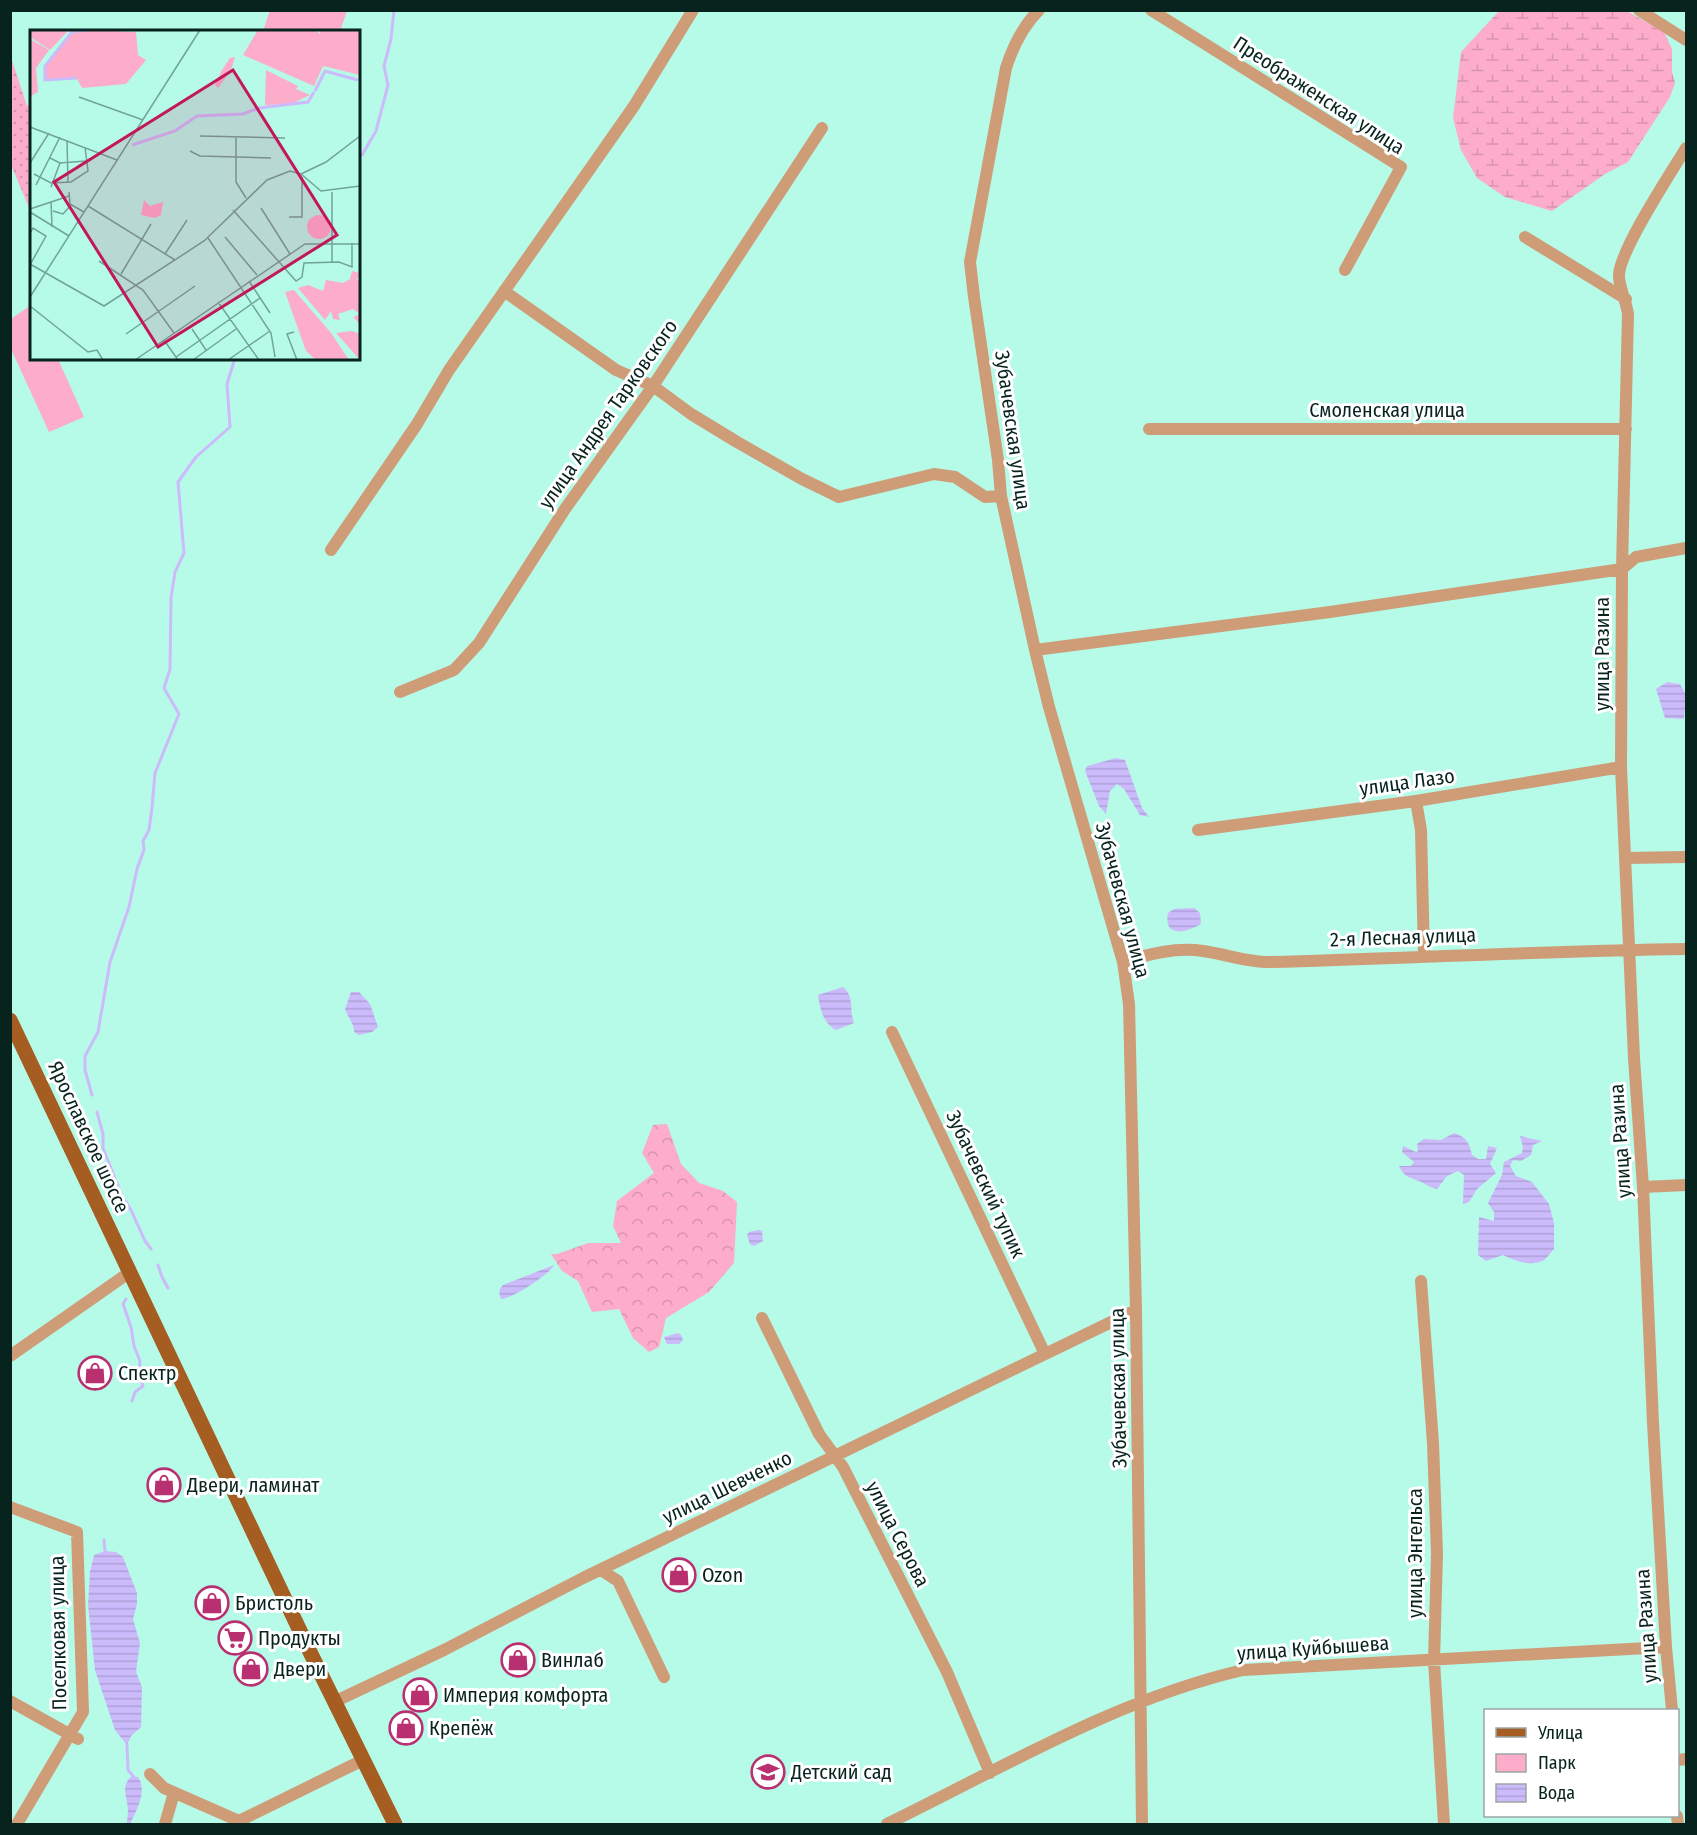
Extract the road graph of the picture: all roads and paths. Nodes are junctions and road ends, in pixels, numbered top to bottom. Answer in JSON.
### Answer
{"nodes":[{"id":1,"x":693,"y":10,"type":"edge"},
{"id":2,"x":1039,"y":10,"type":"edge"},
{"id":3,"x":1151,"y":10,"type":"edge"},
{"id":4,"x":1639,"y":10,"type":"edge"},
{"id":5,"x":1686,"y":40,"type":"edge"},
{"id":6,"x":822,"y":128,"type":"dead end"},
{"id":7,"x":1686,"y":148,"type":"edge"},
{"id":8,"x":1525,"y":237,"type":"dead end"},
{"id":9,"x":1345,"y":270,"type":"dead end"},
{"id":10,"x":504,"y":291,"type":"junction"},
{"id":11,"x":1626,"y":299,"type":"junction"},
{"id":12,"x":653,"y":386,"type":"junction"},
{"id":13,"x":1149,"y":429,"type":"dead end"},
{"id":14,"x":1626,"y":429,"type":"junction"},
{"id":15,"x":1001,"y":496,"type":"junction"},
{"id":16,"x":1686,"y":548,"type":"edge"},
{"id":17,"x":331,"y":550,"type":"dead end"},
{"id":18,"x":1622,"y":569,"type":"junction"},
{"id":19,"x":1035,"y":650,"type":"junction"},
{"id":20,"x":400,"y":692,"type":"dead end"},
{"id":21,"x":1621,"y":767,"type":"junction"},
{"id":22,"x":1416,"y":801,"type":"junction"},
{"id":23,"x":1198,"y":830,"type":"dead end"},
{"id":24,"x":1686,"y":857,"type":"edge"},
{"id":25,"x":1626,"y":858,"type":"junction"},
{"id":26,"x":1629,"y":950,"type":"junction"},
{"id":27,"x":1686,"y":950,"type":"edge"},
{"id":28,"x":1424,"y":955,"type":"junction"},
{"id":29,"x":1123,"y":962,"type":"junction"},
{"id":30,"x":10,"y":1020,"type":"edge"},
{"id":31,"x":892,"y":1032,"type":"dead end"},
{"id":32,"x":1686,"y":1185,"type":"edge"},
{"id":33,"x":1643,"y":1187,"type":"junction"},
{"id":34,"x":130,"y":1272,"type":"junction"},
{"id":35,"x":1421,"y":1281,"type":"dead end"},
{"id":36,"x":1136,"y":1310,"type":"junction"},
{"id":37,"x":762,"y":1318,"type":"dead end"},
{"id":38,"x":1044,"y":1354,"type":"junction"},
{"id":39,"x":10,"y":1356,"type":"edge"},
{"id":40,"x":834,"y":1456,"type":"junction"},
{"id":41,"x":10,"y":1508,"type":"edge"},
{"id":42,"x":601,"y":1570,"type":"junction"},
{"id":43,"x":1666,"y":1647,"type":"junction"},
{"id":44,"x":1434,"y":1660,"type":"junction"},
{"id":45,"x":664,"y":1677,"type":"dead end"},
{"id":46,"x":10,"y":1701,"type":"edge"},
{"id":47,"x":336,"y":1701,"type":"junction"},
{"id":48,"x":1141,"y":1703,"type":"junction"},
{"id":49,"x":1671,"y":1709,"type":"edge"},
{"id":50,"x":74,"y":1736,"type":"junction"},
{"id":51,"x":363,"y":1760,"type":"junction"},
{"id":52,"x":990,"y":1773,"type":"junction"},
{"id":53,"x":150,"y":1774,"type":"dead end"},
{"id":54,"x":174,"y":1793,"type":"junction"},
{"id":55,"x":251,"y":1820,"type":"edge"},
{"id":56,"x":17,"y":1824,"type":"edge"},
{"id":57,"x":165,"y":1824,"type":"edge"},
{"id":58,"x":395,"y":1824,"type":"edge"},
{"id":59,"x":887,"y":1824,"type":"edge"},
{"id":60,"x":1142,"y":1824,"type":"edge"},
{"id":61,"x":1444,"y":1824,"type":"edge"}],
"edges":[{"from":1,"to":10,"type":"street"},
{"from":2,"to":15,"type":"street","name":"Зубачевская улица"},
{"from":3,"to":9,"type":"street","name":"Преображенская улица"},
{"from":4,"to":5,"type":"street"},
{"from":6,"to":12,"type":"street","name":"улица Андрея Тарковского"},
{"from":7,"to":11,"type":"street","name":"улица Разина"},
{"from":8,"to":11,"type":"street"},
{"from":10,"to":12,"type":"street"},
{"from":10,"to":17,"type":"street"},
{"from":11,"to":14,"type":"street","name":"улица Разина"},
{"from":12,"to":15,"type":"street"},
{"from":12,"to":20,"type":"street","name":"улица Андрея Тарковского"},
{"from":13,"to":14,"type":"street","name":"Смоленская улица"},
{"from":14,"to":18,"type":"street","name":"улица Разина"},
{"from":15,"to":19,"type":"street","name":"Зубачевская улица"},
{"from":16,"to":18,"type":"street"},
{"from":18,"to":19,"type":"street"},
{"from":18,"to":21,"type":"street","name":"улица Разина"},
{"from":19,"to":29,"type":"street","name":"Зубачевская улица"},
{"from":21,"to":22,"type":"street","name":"улица Лазо"},
{"from":21,"to":25,"type":"street","name":"улица Разина"},
{"from":22,"to":23,"type":"street","name":"улица Лазо"},
{"from":22,"to":28,"type":"street"},
{"from":24,"to":25,"type":"street"},
{"from":25,"to":26,"type":"street","name":"улица Разина"},
{"from":26,"to":27,"type":"street","name":"2-я Лесная улица"},
{"from":26,"to":28,"type":"street","name":"2-я Лесная улица"},
{"from":26,"to":33,"type":"street","name":"улица Разина"},
{"from":28,"to":29,"type":"street","name":"2-я Лесная улица"},
{"from":29,"to":36,"type":"street","name":"Зубачевская улица"},
{"from":30,"to":34,"type":"main road","name":"Ярославское шоссе"},
{"from":31,"to":38,"type":"street","name":"Зубачевский тупик"},
{"from":32,"to":33,"type":"street"},
{"from":33,"to":43,"type":"street","name":"улица Разина"},
{"from":34,"to":39,"type":"street"},
{"from":34,"to":47,"type":"main road","name":"Ярославское шоссе"},
{"from":35,"to":44,"type":"street","name":"улица Энгельса"},
{"from":36,"to":38,"type":"street","name":"улица Шевченко"},
{"from":36,"to":48,"type":"street","name":"Зубачевская улица"},
{"from":37,"to":40,"type":"street","name":"улица Серова"},
{"from":38,"to":40,"type":"street","name":"улица Шевченко"},
{"from":40,"to":42,"type":"street","name":"улица Шевченко"},
{"from":40,"to":52,"type":"street","name":"улица Серова"},
{"from":41,"to":50,"type":"street","name":"Поселковая улица"},
{"from":42,"to":45,"type":"street"},
{"from":42,"to":47,"type":"street","name":"улица Шевченко"},
{"from":43,"to":44,"type":"street","name":"улица Куйбышева"},
{"from":43,"to":49,"type":"street","name":"улица Разина"},
{"from":44,"to":48,"type":"street","name":"улица Куйбышева"},
{"from":44,"to":61,"type":"street","name":"улица Энгельса"},
{"from":46,"to":50,"type":"street"},
{"from":47,"to":51,"type":"main road","name":"Ярославское шоссе"},
{"from":48,"to":52,"type":"street","name":"улица Куйбышева"},
{"from":48,"to":60,"type":"street","name":"Зубачевская улица"},
{"from":50,"to":56,"type":"street","name":"Поселковая улица"},
{"from":51,"to":55,"type":"street"},
{"from":51,"to":58,"type":"main road","name":"Ярославское шоссе"},
{"from":52,"to":59,"type":"street","name":"улица Куйбышева"},
{"from":53,"to":54,"type":"street"},
{"from":54,"to":55,"type":"street"},
{"from":54,"to":57,"type":"street"}]}
